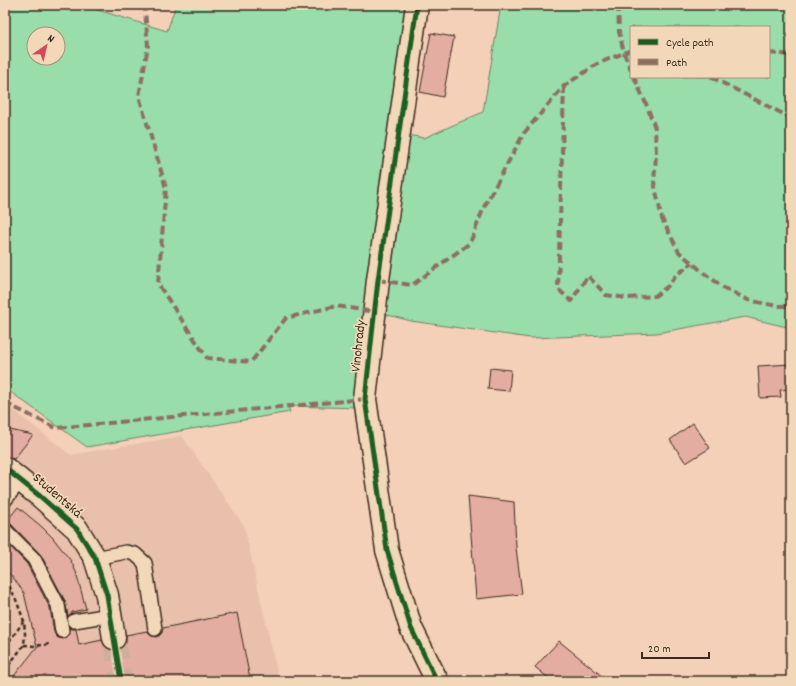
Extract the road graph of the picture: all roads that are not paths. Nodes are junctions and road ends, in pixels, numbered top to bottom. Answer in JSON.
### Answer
{"nodes":[{"id":1,"x":417,"y":5,"type":"edge"},
{"id":2,"x":13,"y":474,"type":"joint"},
{"id":3,"x":5,"y":500,"type":"edge"},
{"id":4,"x":5,"y":530,"type":"edge"},
{"id":5,"x":95,"y":558,"type":"junction"},
{"id":6,"x":110,"y":615,"type":"junction"},
{"id":7,"x":74,"y":621,"type":"dead end"},
{"id":8,"x":155,"y":629,"type":"dead end"},
{"id":9,"x":62,"y":632,"type":"dead end"},
{"id":10,"x":114,"y":638,"type":"tunnel mouth"},
{"id":11,"x":437,"y":681,"type":"edge"}],
"edges":[{"from":1,"to":11,"type":"street","name":"Vinohrady"},
{"from":2,"to":3,"type":"lane"},
{"from":2,"to":5,"type":"street","name":"Studentská"},
{"from":4,"to":9,"type":"lane"},
{"from":5,"to":6,"type":"street","name":"Studentská"},
{"from":5,"to":8,"type":"lane"},
{"from":6,"to":7,"type":"lane"},
{"from":6,"to":10,"type":"street","name":"Studentská"}]}
